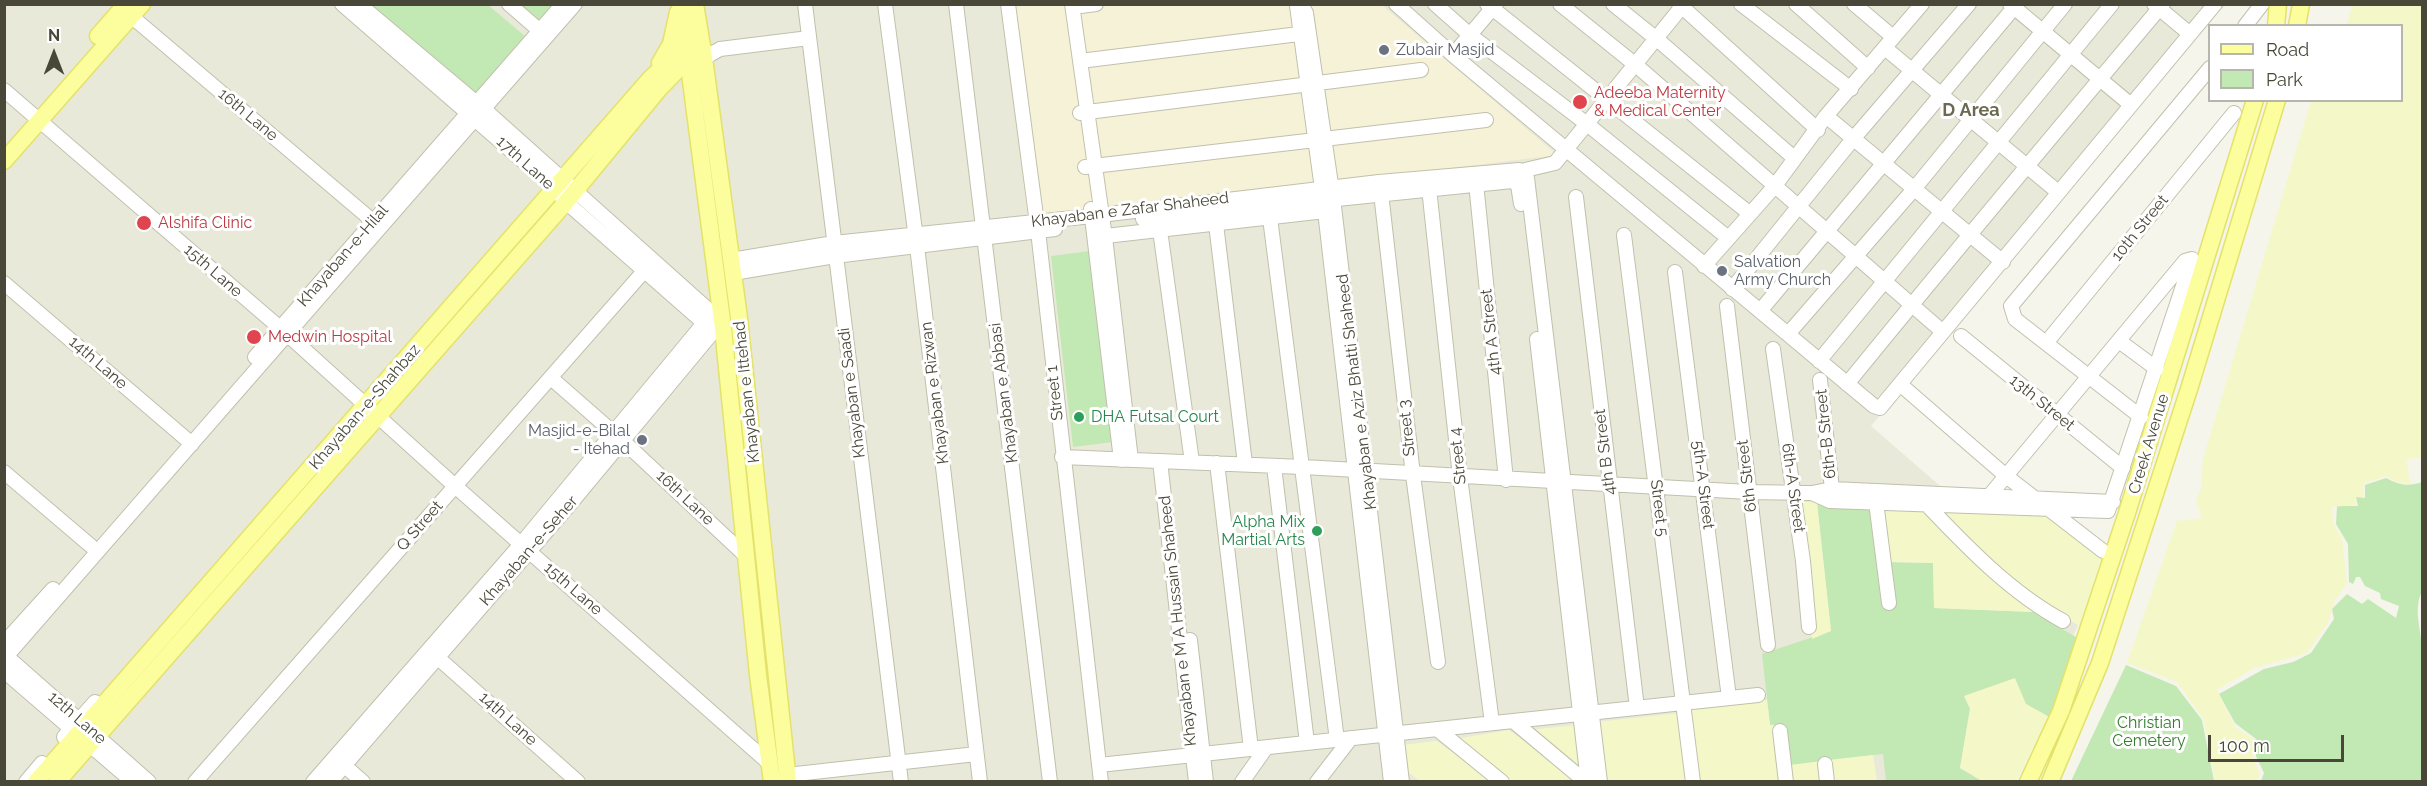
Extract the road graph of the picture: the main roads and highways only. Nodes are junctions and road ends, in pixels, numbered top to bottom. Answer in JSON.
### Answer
{"nodes":[{"id":1,"x":680,"y":4,"type":"edge"},
{"id":2,"x":694,"y":4,"type":"edge"},
{"id":3,"x":2278,"y":4,"type":"edge"},
{"id":4,"x":2301,"y":4,"type":"edge"},
{"id":5,"x":130,"y":8,"type":"edge"},
{"id":6,"x":2276,"y":24,"type":"edge"},
{"id":7,"x":2297,"y":24,"type":"edge"},
{"id":8,"x":690,"y":49,"type":"junction"},
{"id":9,"x":660,"y":84,"type":"junction"},
{"id":10,"x":2254,"y":102,"type":"edge"},
{"id":11,"x":2276,"y":102,"type":"edge"},
{"id":12,"x":34,"y":117,"type":"junction"},
{"id":13,"x":698,"y":129,"type":"junction"},
{"id":14,"x":4,"y":143,"type":"edge"},
{"id":15,"x":4,"y":161,"type":"edge"},
{"id":16,"x":87,"y":734,"type":"junction"},
{"id":17,"x":782,"y":779,"type":"edge"},
{"id":18,"x":36,"y":782,"type":"edge"},
{"id":19,"x":57,"y":782,"type":"edge"},
{"id":20,"x":2028,"y":782,"type":"edge"},
{"id":21,"x":2050,"y":782,"type":"edge"}],
"edges":[{"from":1,"to":8,"type":"main road"},
{"from":2,"to":8,"type":"main road","name":"Khayaban e Ittehad"},
{"from":3,"to":6,"type":"main road"},
{"from":4,"to":7,"type":"main road"},
{"from":5,"to":12,"type":"main road"},
{"from":8,"to":9,"type":"main road","name":"Khayaban-e-Shahbaz"},
{"from":8,"to":9,"type":"main road"},
{"from":8,"to":13,"type":"main road","name":"Khayaban e Ittehad"},
{"from":8,"to":17,"type":"main road","name":"Khayaban e Ittehad"},
{"from":9,"to":13,"type":"main road"},
{"from":9,"to":16,"type":"main road","name":"Khayaban-e-Shahbaz"},
{"from":10,"to":20,"type":"main road","name":"Creek Avenue"},
{"from":11,"to":21,"type":"main road","name":"Creek Avenue"},
{"from":12,"to":14,"type":"main road"},
{"from":12,"to":15,"type":"main road"},
{"from":13,"to":17,"type":"main road","name":"Khayaban e Ittehad"},
{"from":16,"to":18,"type":"main road","name":"Khayaban-e-Shahbaz"},
{"from":16,"to":19,"type":"main road","name":"Khayaban-e-Shahbaz"}]}
